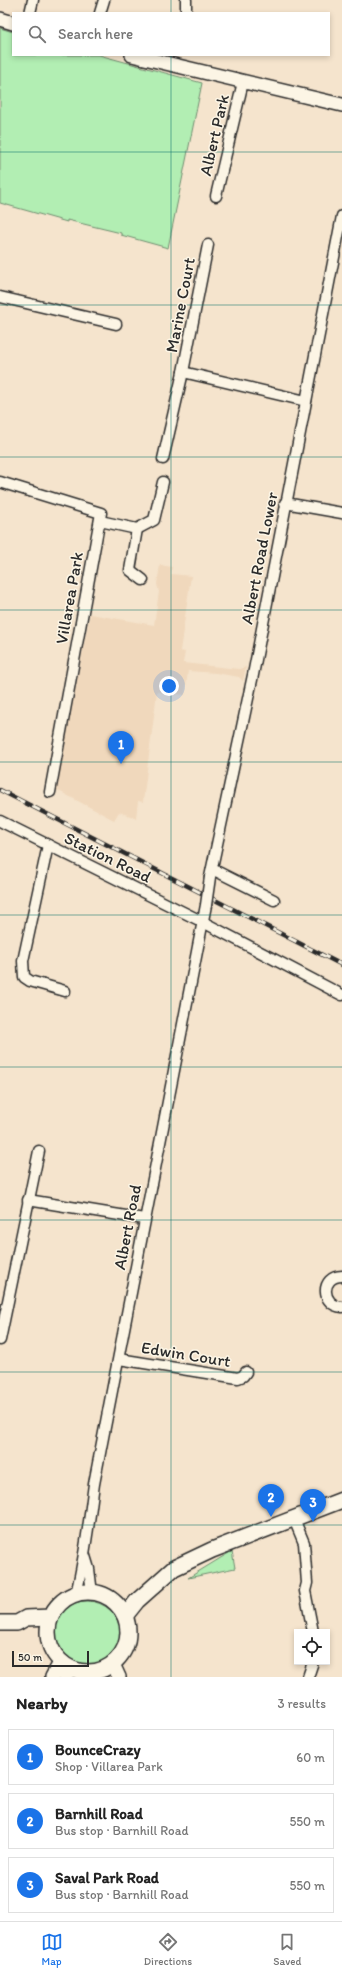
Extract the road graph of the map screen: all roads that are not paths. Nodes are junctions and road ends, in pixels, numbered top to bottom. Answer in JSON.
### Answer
{"nodes":[{"id":1,"x":33,"y":0,"type":"edge"},
{"id":2,"x":104,"y":0,"type":"edge"},
{"id":3,"x":186,"y":0,"type":"edge"},
{"id":4,"x":30,"y":12,"type":"edge"},
{"id":5,"x":100,"y":12,"type":"edge"},
{"id":6,"x":186,"y":12,"type":"edge"},
{"id":7,"x":0,"y":19,"type":"edge"},
{"id":8,"x":12,"y":23,"type":"edge"},
{"id":9,"x":137,"y":56,"type":"edge"},
{"id":10,"x":243,"y":82,"type":"junction"},
{"id":11,"x":342,"y":105,"type":"edge"},
{"id":12,"x":216,"y":196,"type":"dead end"},
{"id":13,"x":342,"y":216,"type":"edge"},
{"id":14,"x":208,"y":245,"type":"dead end"},
{"id":15,"x":0,"y":297,"type":"edge"},
{"id":16,"x":116,"y":324,"type":"dead end"},
{"id":17,"x":183,"y":372,"type":"junction"},
{"id":18,"x":306,"y":401,"type":"junction"},
{"id":19,"x":163,"y":459,"type":"dead end"},
{"id":20,"x":0,"y":482,"type":"edge"},
{"id":21,"x":163,"y":482,"type":"dead end"},
{"id":22,"x":286,"y":503,"type":"junction"},
{"id":23,"x":342,"y":513,"type":"edge"},
{"id":24,"x":100,"y":521,"type":"junction"},
{"id":25,"x":136,"y":529,"type":"junction"},
{"id":26,"x":143,"y":580,"type":"dead end"},
{"id":27,"x":50,"y":792,"type":"dead end"},
{"id":28,"x":0,"y":821,"type":"edge"},
{"id":29,"x":48,"y":845,"type":"junction"},
{"id":30,"x":211,"y":873,"type":"junction"},
{"id":31,"x":274,"y":900,"type":"dead end"},
{"id":32,"x":206,"y":905,"type":"joint"},
{"id":33,"x":203,"y":922,"type":"junction"},
{"id":34,"x":65,"y":991,"type":"dead end"},
{"id":35,"x":342,"y":995,"type":"edge"},
{"id":36,"x":39,"y":1151,"type":"dead end"},
{"id":37,"x":28,"y":1200,"type":"junction"},
{"id":38,"x":144,"y":1219,"type":"junction"},
{"id":39,"x":342,"y":1276,"type":"edge"},
{"id":40,"x":342,"y":1307,"type":"edge"},
{"id":41,"x":0,"y":1340,"type":"edge"},
{"id":42,"x":119,"y":1359,"type":"junction"},
{"id":43,"x":246,"y":1372,"type":"dead end"},
{"id":44,"x":342,"y":1500,"type":"edge"},
{"id":45,"x":294,"y":1519,"type":"junction"},
{"id":46,"x":85,"y":1556,"type":"junction"},
{"id":47,"x":156,"y":1584,"type":"junction"},
{"id":48,"x":92,"y":1592,"type":"junction"},
{"id":49,"x":76,"y":1594,"type":"junction"},
{"id":50,"x":116,"y":1604,"type":"junction"},
{"id":51,"x":125,"y":1616,"type":"junction"},
{"id":52,"x":0,"y":1623,"type":"edge"},
{"id":53,"x":50,"y":1624,"type":"junction"},
{"id":54,"x":312,"y":1629,"type":"edge"},
{"id":55,"x":312,"y":1665,"type":"edge"},
{"id":56,"x":65,"y":1669,"type":"edge"},
{"id":57,"x":116,"y":1670,"type":"edge"},
{"id":58,"x":52,"y":1677,"type":"edge"},
{"id":59,"x":308,"y":1677,"type":"edge"}],
"edges":[{"from":1,"to":4,"type":"street"},
{"from":2,"to":5,"type":"street"},
{"from":3,"to":6,"type":"street"},
{"from":7,"to":8,"type":"street"},
{"from":9,"to":10,"type":"street"},
{"from":10,"to":11,"type":"street"},
{"from":10,"to":12,"type":"street","name":"Albert Park"},
{"from":13,"to":18,"type":"street","name":"Albert Road Lower"},
{"from":14,"to":17,"type":"street","name":"Marine Court"},
{"from":15,"to":16,"type":"street"},
{"from":17,"to":18,"type":"street","name":"Marine Court"},
{"from":17,"to":19,"type":"street","name":"Marine Court"},
{"from":18,"to":22,"type":"street","name":"Albert Road Lower"},
{"from":20,"to":24,"type":"street"},
{"from":21,"to":25,"type":"street"},
{"from":22,"to":23,"type":"street"},
{"from":22,"to":30,"type":"street","name":"Albert Road Lower"},
{"from":24,"to":25,"type":"street"},
{"from":24,"to":27,"type":"street","name":"Villarea Park"},
{"from":25,"to":26,"type":"street"},
{"from":28,"to":29,"type":"street","name":"Station Road"},
{"from":29,"to":33,"type":"street","name":"Station Road"},
{"from":29,"to":34,"type":"street"},
{"from":30,"to":31,"type":"street"},
{"from":30,"to":32,"type":"street","name":"Albert Road Lower","bridge":true},
{"from":32,"to":33,"type":"street","name":"Albert Road"},
{"from":33,"to":35,"type":"street","name":"Station Road"},
{"from":33,"to":38,"type":"street","name":"Albert Road"},
{"from":36,"to":37,"type":"street"},
{"from":37,"to":38,"type":"street"},
{"from":37,"to":41,"type":"street"},
{"from":38,"to":42,"type":"street","name":"Albert Road"},
{"from":39,"to":40,"type":"street"},
{"from":42,"to":43,"type":"street","name":"Edwin Court"},
{"from":42,"to":46,"type":"street","name":"Albert Road"},
{"from":44,"to":45,"type":"main road"},
{"from":45,"to":47,"type":"main road"},
{"from":45,"to":54,"type":"street"},
{"from":46,"to":48,"type":"street","name":"Albert Road"},
{"from":46,"to":49,"type":"street","name":"Albert Road"},
{"from":47,"to":50,"type":"main road"},
{"from":47,"to":51,"type":"main road"},
{"from":48,"to":49,"type":"main road"},
{"from":48,"to":50,"type":"main road"},
{"from":49,"to":53,"type":"main road"},
{"from":50,"to":51,"type":"main road"},
{"from":51,"to":57,"type":"main road"},
{"from":52,"to":53,"type":"main road"},
{"from":53,"to":56,"type":"main road"},
{"from":55,"to":59,"type":"street"},
{"from":56,"to":57,"type":"main road"},
{"from":56,"to":58,"type":"street"}]}
